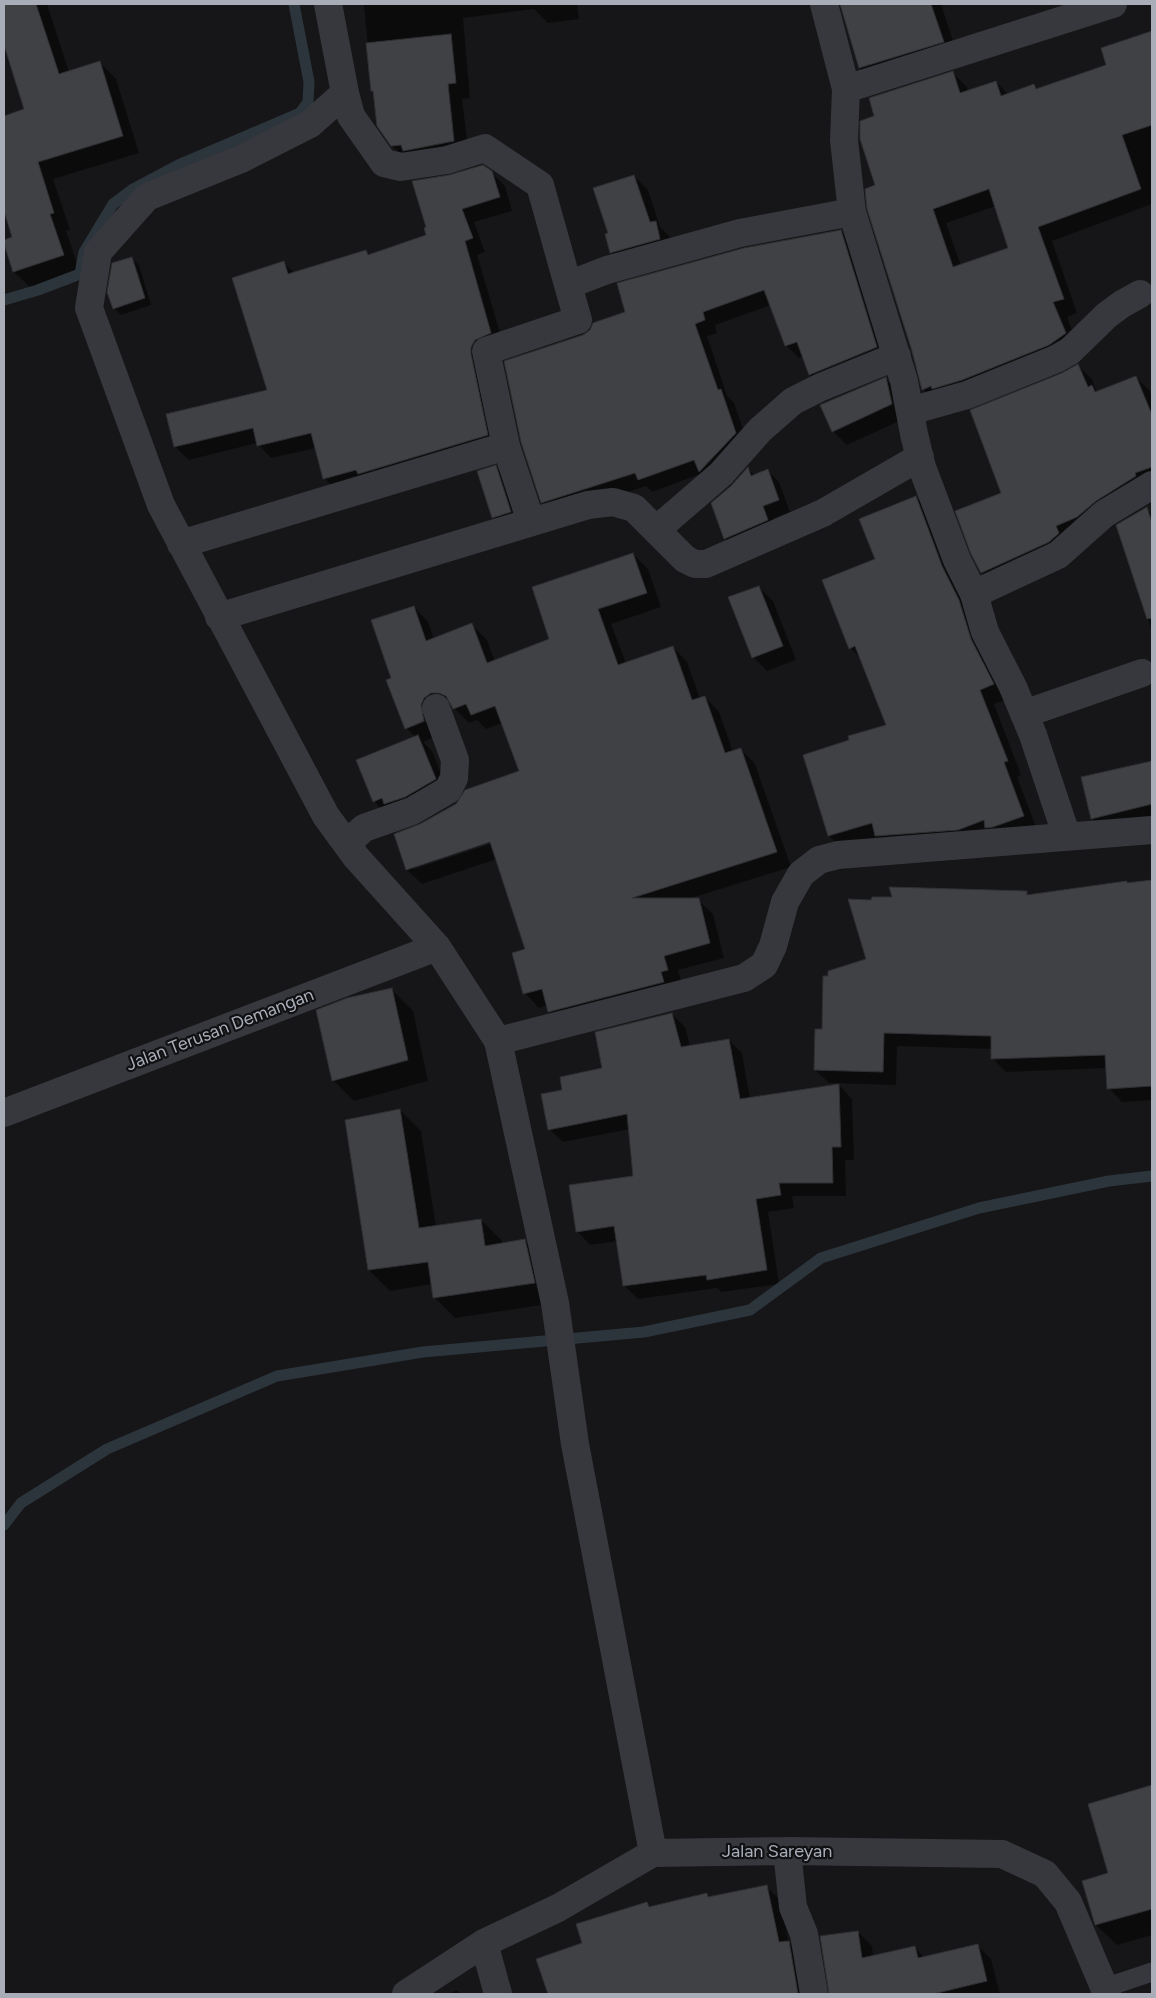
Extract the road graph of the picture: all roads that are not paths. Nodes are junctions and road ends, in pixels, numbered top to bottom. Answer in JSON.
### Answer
{"nodes":[{"id":1,"x":328,"y":4,"type":"edge"},
{"id":2,"x":824,"y":4,"type":"edge"},
{"id":3,"x":1113,"y":4,"type":"edge"},
{"id":4,"x":846,"y":89,"type":"junction"},
{"id":5,"x":345,"y":93,"type":"junction"},
{"id":6,"x":852,"y":212,"type":"junction"},
{"id":7,"x":568,"y":284,"type":"junction"},
{"id":8,"x":1140,"y":294,"type":"dead end"},
{"id":9,"x":897,"y":356,"type":"junction"},
{"id":10,"x":910,"y":411,"type":"junction"},
{"id":11,"x":506,"y":446,"type":"junction"},
{"id":12,"x":920,"y":456,"type":"junction"},
{"id":13,"x":1152,"y":485,"type":"edge"},
{"id":14,"x":531,"y":522,"type":"junction"},
{"id":15,"x":656,"y":530,"type":"junction"},
{"id":16,"x":181,"y":544,"type":"junction"},
{"id":17,"x":974,"y":594,"type":"junction"},
{"id":18,"x":219,"y":617,"type":"junction"},
{"id":19,"x":1142,"y":673,"type":"dead end"},
{"id":20,"x":436,"y":708,"type":"dead end"},
{"id":21,"x":1024,"y":714,"type":"junction"},
{"id":22,"x":1152,"y":830,"type":"edge"},
{"id":23,"x":1067,"y":837,"type":"junction"},
{"id":24,"x":349,"y":847,"type":"junction"},
{"id":25,"x":437,"y":947,"type":"junction"},
{"id":26,"x":498,"y":1041,"type":"junction"},
{"id":27,"x":4,"y":1113,"type":"edge"},
{"id":28,"x":787,"y":1851,"type":"junction"},
{"id":29,"x":652,"y":1852,"type":"junction"},
{"id":30,"x":484,"y":1943,"type":"junction"},
{"id":31,"x":1152,"y":1972,"type":"edge"},
{"id":32,"x":1106,"y":1991,"type":"edge"},
{"id":33,"x":406,"y":1994,"type":"edge"},
{"id":34,"x":498,"y":1994,"type":"edge"},
{"id":35,"x":814,"y":1994,"type":"edge"}],
"edges":[{"from":1,"to":5,"type":"street"},
{"from":2,"to":4,"type":"street"},
{"from":3,"to":4,"type":"street"},
{"from":4,"to":6,"type":"street"},
{"from":5,"to":7,"type":"street"},
{"from":5,"to":16,"type":"street"},
{"from":6,"to":7,"type":"street"},
{"from":6,"to":9,"type":"street"},
{"from":7,"to":11,"type":"street"},
{"from":8,"to":10,"type":"street"},
{"from":9,"to":10,"type":"street"},
{"from":9,"to":15,"type":"street"},
{"from":10,"to":12,"type":"street"},
{"from":11,"to":14,"type":"street"},
{"from":11,"to":16,"type":"street"},
{"from":12,"to":15,"type":"street"},
{"from":12,"to":17,"type":"street"},
{"from":13,"to":17,"type":"street"},
{"from":14,"to":15,"type":"street"},
{"from":14,"to":18,"type":"street"},
{"from":16,"to":18,"type":"street"},
{"from":17,"to":21,"type":"street"},
{"from":18,"to":24,"type":"street"},
{"from":19,"to":21,"type":"street"},
{"from":20,"to":24,"type":"street"},
{"from":21,"to":23,"type":"street"},
{"from":22,"to":23,"type":"street"},
{"from":23,"to":26,"type":"street"},
{"from":24,"to":25,"type":"street"},
{"from":25,"to":26,"type":"street"},
{"from":25,"to":27,"type":"street","name":"Jalan Terusan Demangan"},
{"from":26,"to":29,"type":"street"},
{"from":28,"to":29,"type":"street","name":"Jalan Sareyan"},
{"from":28,"to":32,"type":"street","name":"Jalan Sareyan"},
{"from":28,"to":35,"type":"street"},
{"from":29,"to":30,"type":"street"},
{"from":30,"to":33,"type":"street"},
{"from":30,"to":34,"type":"street"},
{"from":31,"to":32,"type":"lane"}]}
